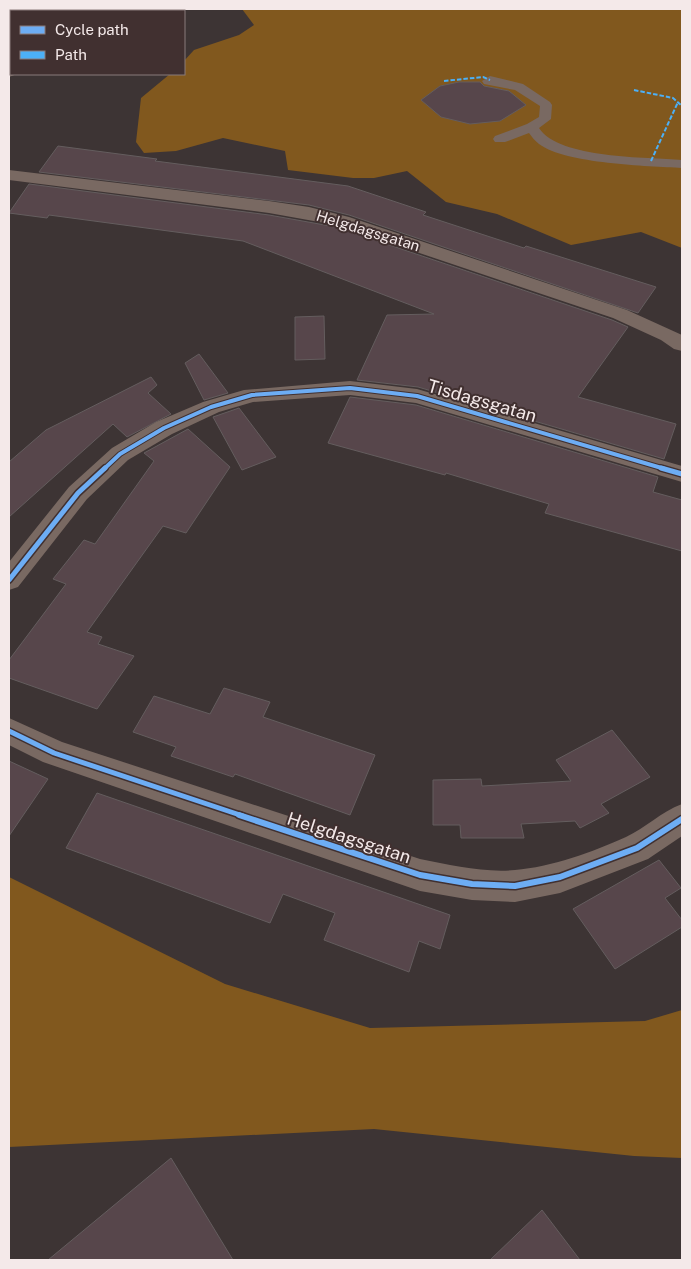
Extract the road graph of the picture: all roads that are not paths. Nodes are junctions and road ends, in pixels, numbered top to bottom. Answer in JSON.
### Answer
{"nodes":[{"id":1,"x":488,"y":81,"type":"dead end"},
{"id":2,"x":532,"y":127,"type":"junction"},
{"id":3,"x":500,"y":139,"type":"dead end"},
{"id":4,"x":682,"y":164,"type":"edge"},
{"id":5,"x":9,"y":175,"type":"edge"},
{"id":6,"x":682,"y":344,"type":"edge"},
{"id":7,"x":682,"y":474,"type":"edge"},
{"id":8,"x":9,"y":580,"type":"edge"},
{"id":9,"x":9,"y":731,"type":"edge"},
{"id":10,"x":682,"y":819,"type":"edge"}],
"edges":[{"from":1,"to":2,"type":"lane"},
{"from":2,"to":3,"type":"lane"},
{"from":2,"to":4,"type":"lane"},
{"from":5,"to":6,"type":"street","name":"Helgdagsgatan"},
{"from":7,"to":8,"type":"street","name":"Tisdagsgatan"},
{"from":9,"to":10,"type":"street","name":"Helgdagsgatan"}]}
